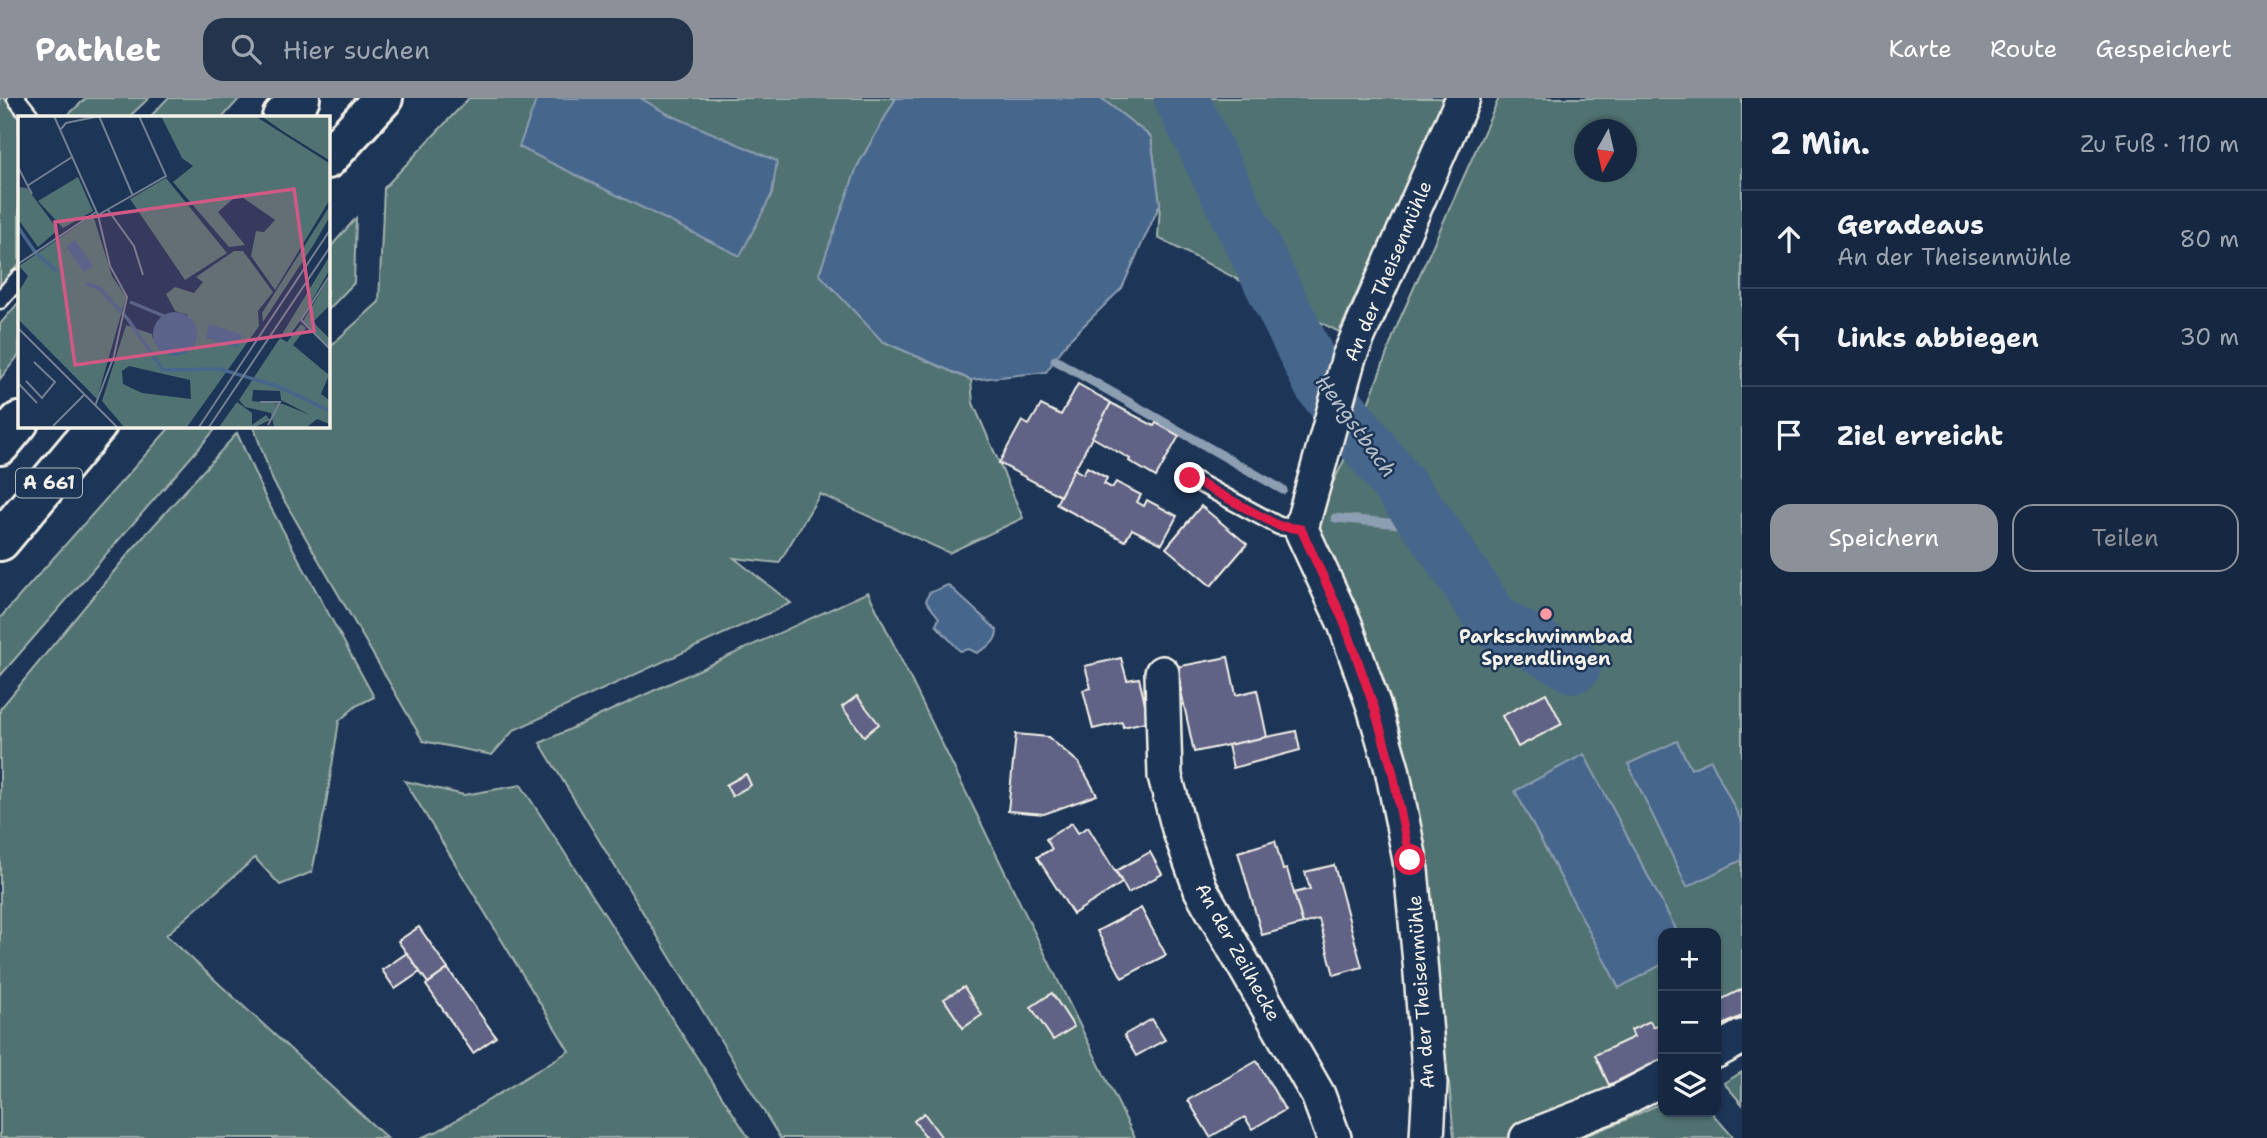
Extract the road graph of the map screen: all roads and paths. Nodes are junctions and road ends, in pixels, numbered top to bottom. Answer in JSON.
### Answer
{"nodes":[{"id":1,"x":16,"y":98,"type":"edge"},
{"id":2,"x":300,"y":98,"type":"edge"},
{"id":3,"x":383,"y":98,"type":"edge"},
{"id":4,"x":1462,"y":98,"type":"edge"},
{"id":5,"x":30,"y":116,"type":"edge"},
{"id":6,"x":283,"y":116,"type":"edge"},
{"id":7,"x":329,"y":157,"type":"edge"},
{"id":8,"x":18,"y":279,"type":"edge"},
{"id":9,"x":0,"y":300,"type":"edge"},
{"id":10,"x":18,"y":423,"type":"edge"},
{"id":11,"x":95,"y":427,"type":"edge"},
{"id":12,"x":0,"y":445,"type":"edge"},
{"id":13,"x":1190,"y":478,"type":"dead end"},
{"id":14,"x":1301,"y":529,"type":"junction"},
{"id":15,"x":0,"y":541,"type":"edge"},
{"id":16,"x":1162,"y":673,"type":"dead end"},
{"id":17,"x":1742,"y":1037,"type":"edge"},
{"id":18,"x":1721,"y":1048,"type":"edge"},
{"id":19,"x":1658,"y":1082,"type":"edge"},
{"id":20,"x":1334,"y":1138,"type":"edge"},
{"id":21,"x":1427,"y":1138,"type":"edge"},
{"id":22,"x":1527,"y":1138,"type":"edge"}],
"edges":[{"from":1,"to":5,"type":"lane"},
{"from":2,"to":6,"type":"highway"},
{"from":3,"to":7,"type":"highway"},
{"from":4,"to":14,"type":"street","name":"An der Theisenmühle"},
{"from":8,"to":9,"type":"lane"},
{"from":10,"to":12,"type":"highway","number":"A 661"},
{"from":11,"to":15,"type":"highway","number":"A 661"},
{"from":13,"to":14,"type":"lane"},
{"from":14,"to":21,"type":"street","name":"An der Theisenmühle"},
{"from":16,"to":20,"type":"street","name":"An der Zeilhecke"},
{"from":17,"to":18,"type":"street"},
{"from":19,"to":22,"type":"street"}]}
